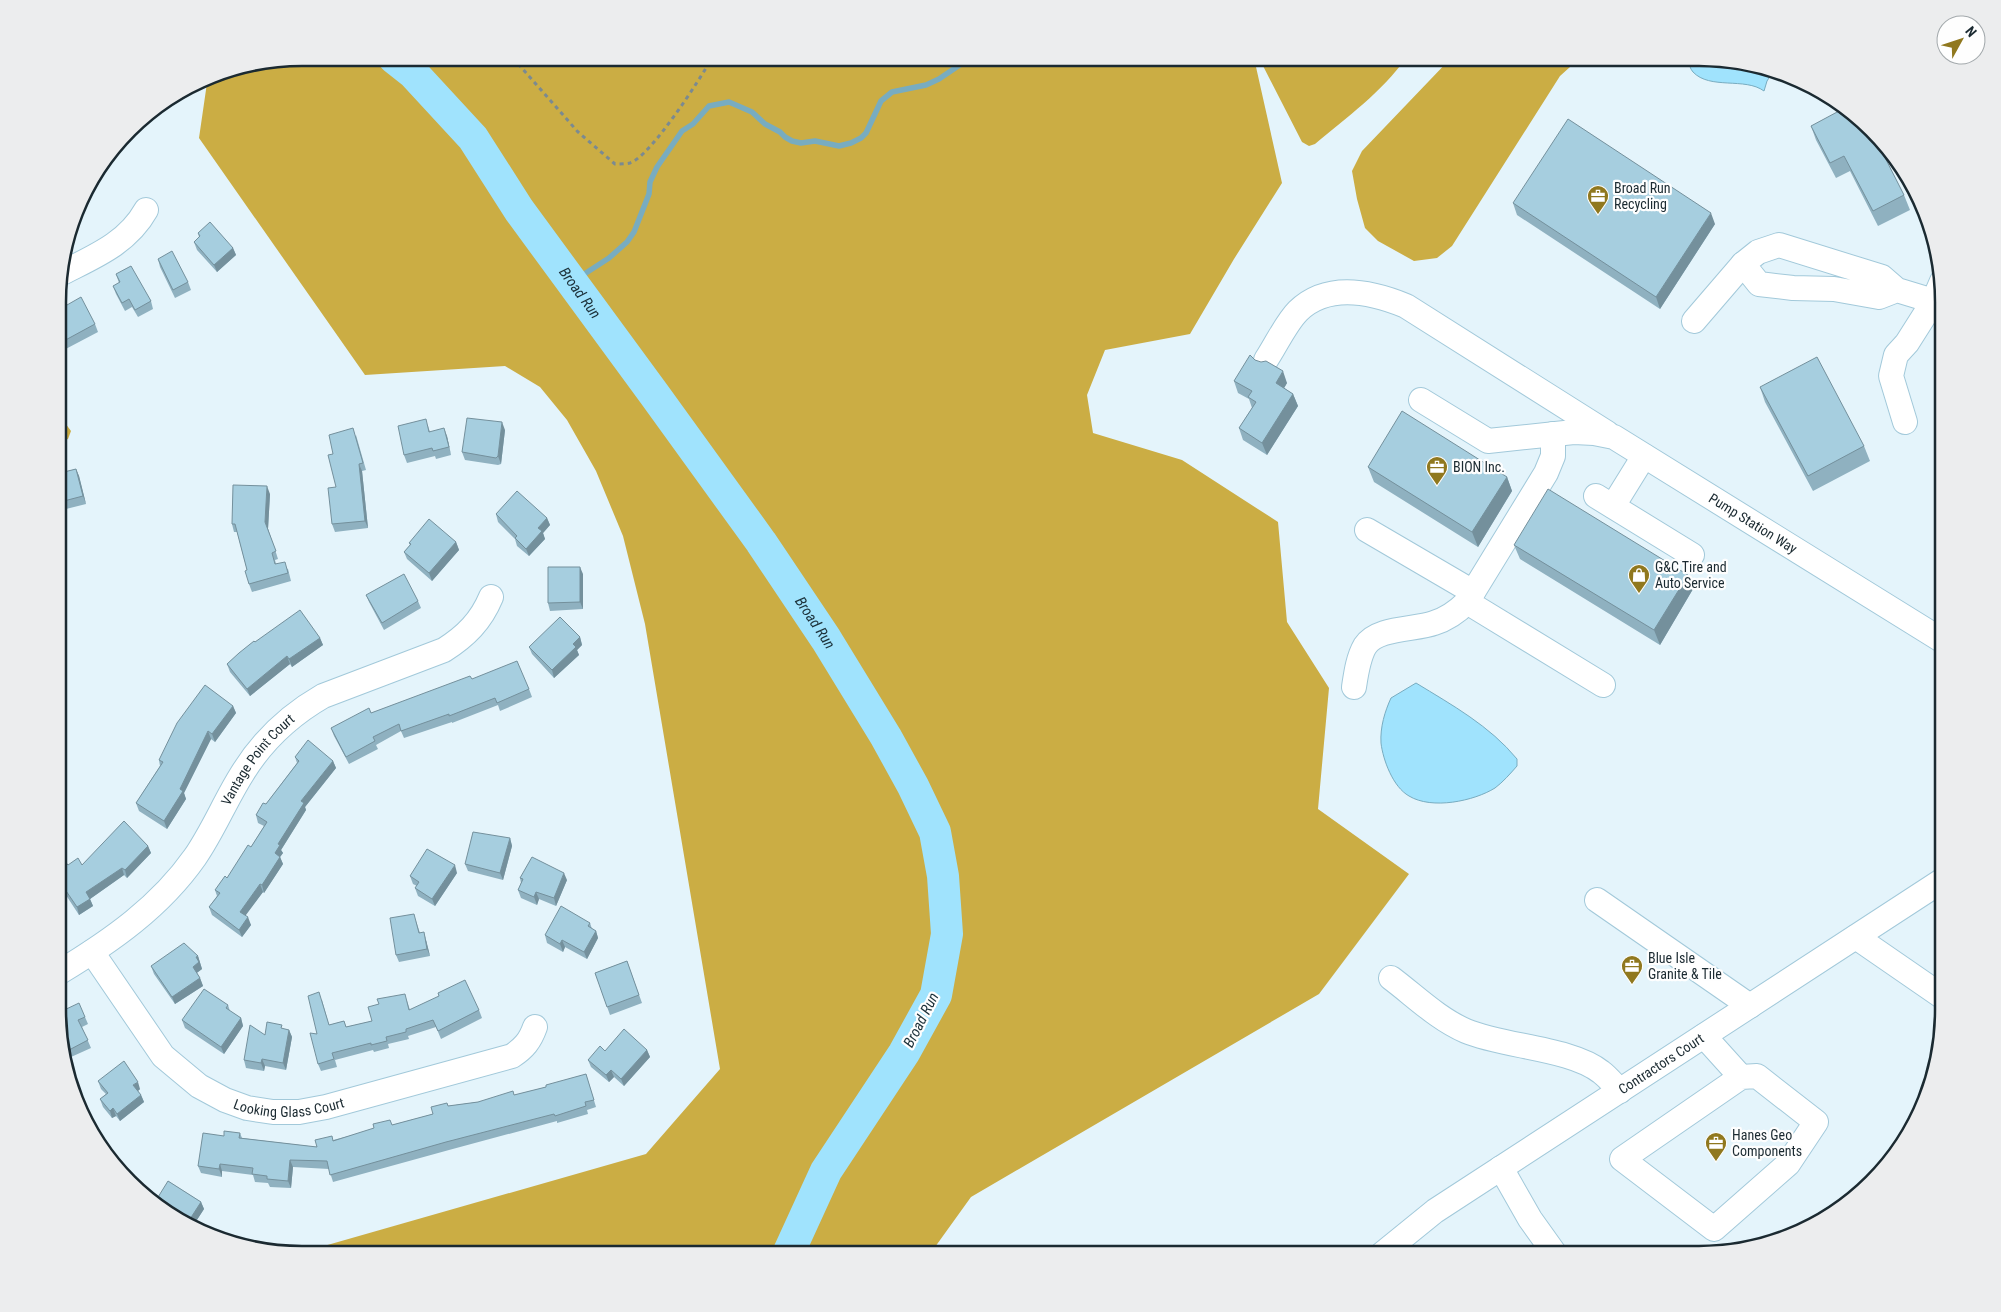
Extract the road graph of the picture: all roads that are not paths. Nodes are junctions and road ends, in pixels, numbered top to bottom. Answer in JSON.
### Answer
{"nodes":[{"id":1,"x":146,"y":210,"type":"dead end"},
{"id":2,"x":1743,"y":264,"type":"junction"},
{"id":3,"x":68,"y":270,"type":"edge"},
{"id":4,"x":1897,"y":290,"type":"junction"},
{"id":5,"x":1935,"y":295,"type":"edge"},
{"id":6,"x":1935,"y":302,"type":"edge"},
{"id":7,"x":1694,"y":321,"type":"dead end"},
{"id":8,"x":1266,"y":360,"type":"edge"},
{"id":9,"x":1421,"y":400,"type":"dead end"},
{"id":10,"x":1905,"y":422,"type":"dead end"},
{"id":11,"x":1553,"y":434,"type":"junction"},
{"id":12,"x":1614,"y":438,"type":"junction"},
{"id":13,"x":1644,"y":456,"type":"junction"},
{"id":14,"x":1367,"y":530,"type":"dead end"},
{"id":15,"x":1692,"y":555,"type":"dead end"},
{"id":16,"x":491,"y":597,"type":"dead end"},
{"id":17,"x":1470,"y":597,"type":"junction"},
{"id":18,"x":1935,"y":636,"type":"edge"},
{"id":19,"x":1603,"y":685,"type":"dead end"},
{"id":20,"x":1354,"y":687,"type":"dead end"},
{"id":21,"x":1935,"y":885,"type":"edge"},
{"id":22,"x":1597,"y":900,"type":"dead end"},
{"id":23,"x":1856,"y":937,"type":"junction"},
{"id":24,"x":92,"y":952,"type":"junction"},
{"id":25,"x":66,"y":968,"type":"edge"},
{"id":26,"x":1391,"y":978,"type":"dead end"},
{"id":27,"x":1935,"y":991,"type":"edge"},
{"id":28,"x":1750,"y":1006,"type":"junction"},
{"id":29,"x":535,"y":1027,"type":"dead end"},
{"id":30,"x":1704,"y":1036,"type":"junction"},
{"id":31,"x":1741,"y":1077,"type":"junction"},
{"id":32,"x":1620,"y":1091,"type":"junction"},
{"id":33,"x":1501,"y":1168,"type":"junction"},
{"id":34,"x":1392,"y":1246,"type":"edge"},
{"id":35,"x":1549,"y":1246,"type":"edge"}],
"edges":[{"from":1,"to":3,"type":"street"},
{"from":2,"to":4,"type":"street"},
{"from":2,"to":4,"type":"street"},
{"from":2,"to":7,"type":"street"},
{"from":4,"to":5,"type":"street"},
{"from":6,"to":10,"type":"street"},
{"from":8,"to":12,"type":"street"},
{"from":9,"to":11,"type":"street","name":"Pump Station Way"},
{"from":11,"to":12,"type":"street","name":"Pump Station Way"},
{"from":11,"to":17,"type":"street"},
{"from":12,"to":13,"type":"street","name":"Pump Station Way"},
{"from":13,"to":15,"type":"street"},
{"from":13,"to":18,"type":"street","name":"Pump Station Way"},
{"from":14,"to":17,"type":"street"},
{"from":16,"to":24,"type":"street","name":"Vantage Point Court"},
{"from":17,"to":19,"type":"street"},
{"from":17,"to":20,"type":"street"},
{"from":21,"to":23,"type":"street","name":"Contractors Court"},
{"from":22,"to":28,"type":"street"},
{"from":23,"to":27,"type":"street"},
{"from":23,"to":28,"type":"street","name":"Contractors Court"},
{"from":24,"to":25,"type":"street","name":"Vantage Point Court"},
{"from":24,"to":29,"type":"street","name":"Looking Glass Court"},
{"from":26,"to":32,"type":"street"},
{"from":28,"to":30,"type":"street","name":"Contractors Court"},
{"from":30,"to":31,"type":"street"},
{"from":30,"to":32,"type":"street","name":"Contractors Court"},
{"from":31,"to":31,"type":"street"},
{"from":32,"to":33,"type":"street","name":"Contractors Court"},
{"from":33,"to":34,"type":"street","name":"Contractors Court"},
{"from":33,"to":35,"type":"street"}]}
